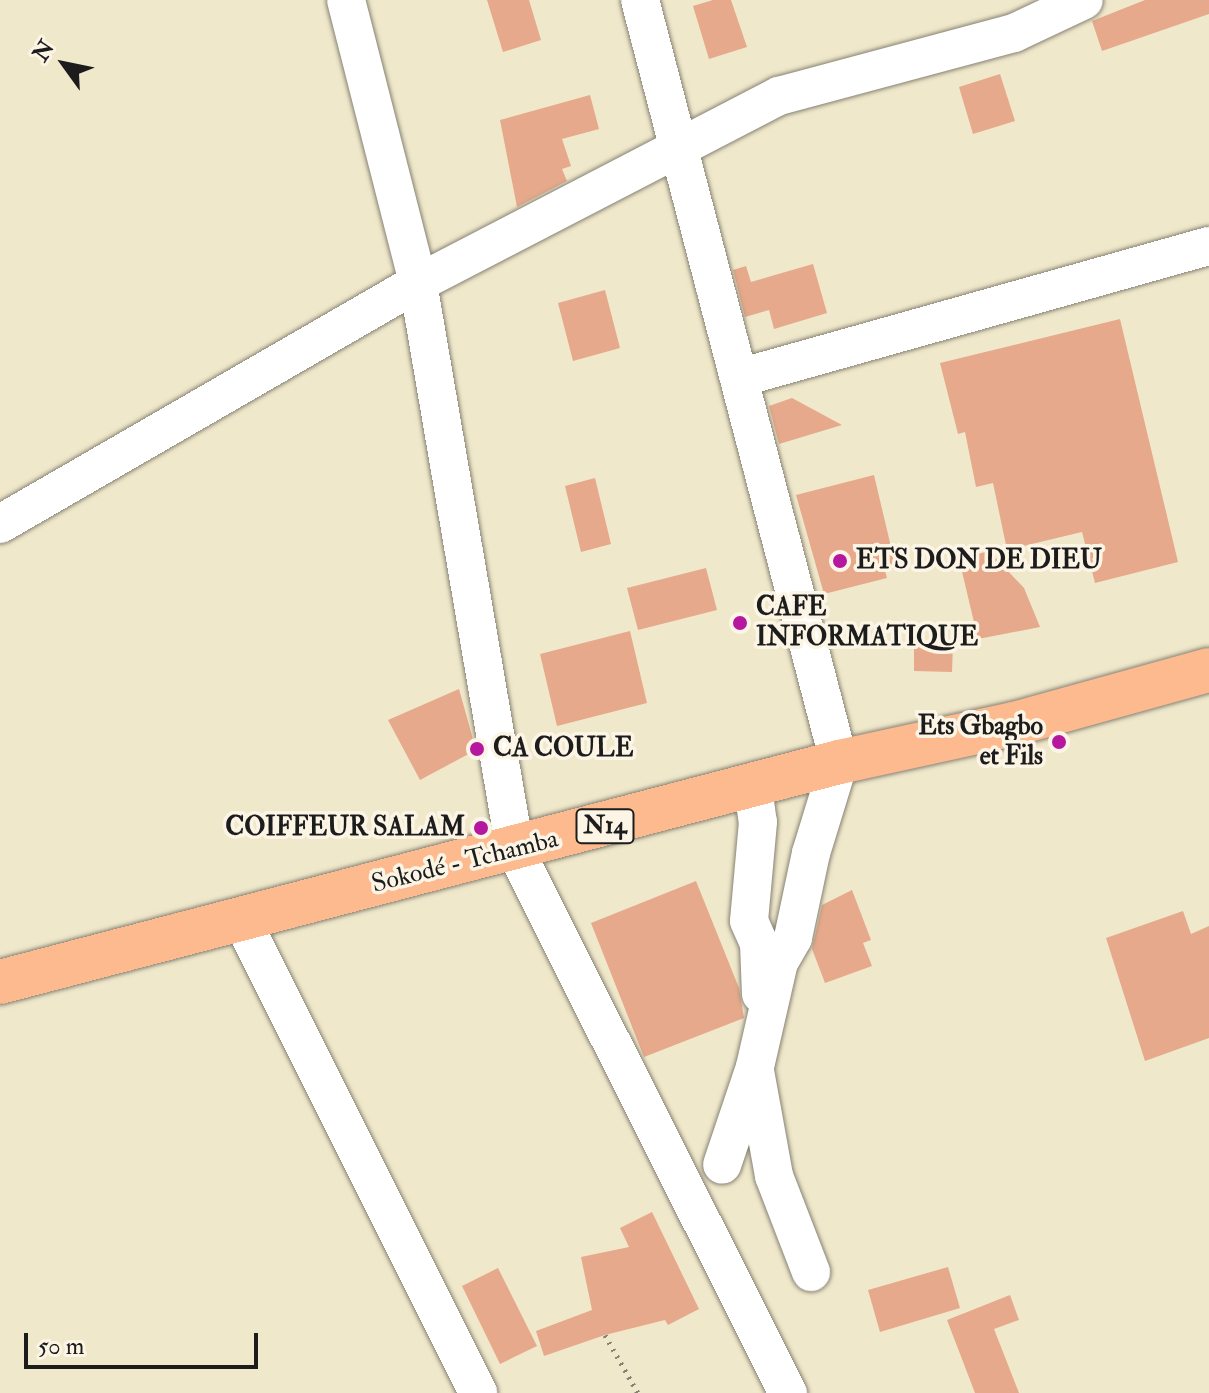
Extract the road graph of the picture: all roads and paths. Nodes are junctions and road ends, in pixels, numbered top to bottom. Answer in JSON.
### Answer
{"nodes":[{"id":1,"x":346,"y":0,"type":"edge"},
{"id":2,"x":640,"y":0,"type":"edge"},
{"id":3,"x":1084,"y":0,"type":"edge"},
{"id":4,"x":679,"y":149,"type":"junction"},
{"id":5,"x":1209,"y":246,"type":"edge"},
{"id":6,"x":418,"y":283,"type":"junction"},
{"id":7,"x":739,"y":378,"type":"junction"},
{"id":8,"x":0,"y":524,"type":"edge"},
{"id":9,"x":1209,"y":670,"type":"edge"},
{"id":10,"x":839,"y":762,"type":"junction"},
{"id":11,"x":753,"y":788,"type":"junction"},
{"id":12,"x":515,"y":850,"type":"junction"},
{"id":13,"x":242,"y":920,"type":"junction"},
{"id":14,"x":0,"y":982,"type":"edge"},
{"id":15,"x":755,"y":1067,"type":"junction"},
{"id":16,"x":722,"y":1165,"type":"junction"},
{"id":17,"x":675,"y":1168,"type":"junction"},
{"id":18,"x":774,"y":1176,"type":"junction"},
{"id":19,"x":811,"y":1272,"type":"dead end"},
{"id":20,"x":605,"y":1335,"type":"dead end"},
{"id":21,"x":478,"y":1393,"type":"edge"},
{"id":22,"x":638,"y":1393,"type":"edge"},
{"id":23,"x":788,"y":1393,"type":"edge"}],
"edges":[{"from":1,"to":6,"type":"street"},
{"from":2,"to":4,"type":"street"},
{"from":3,"to":4,"type":"street"},
{"from":4,"to":6,"type":"street"},
{"from":4,"to":7,"type":"street"},
{"from":5,"to":7,"type":"street"},
{"from":6,"to":8,"type":"street"},
{"from":6,"to":12,"type":"street"},
{"from":7,"to":10,"type":"street"},
{"from":9,"to":10,"type":"main road","name":"Sokodé - Tchamba","number":"N14"},
{"from":10,"to":11,"type":"main road","name":"Sokodé - Tchamba","number":"N14"},
{"from":10,"to":15,"type":"street"},
{"from":11,"to":12,"type":"main road","name":"Sokodé - Tchamba","number":"N14"},
{"from":11,"to":15,"type":"street"},
{"from":12,"to":13,"type":"main road","name":"Sokodé - Tchamba","number":"N14"},
{"from":12,"to":17,"type":"street"},
{"from":13,"to":14,"type":"main road","name":"Sokodé - Tchamba","number":"N14"},
{"from":13,"to":21,"type":"street"},
{"from":15,"to":16,"type":"street"},
{"from":15,"to":18,"type":"street"},
{"from":16,"to":17,"type":"street"},
{"from":16,"to":18,"type":"street"},
{"from":17,"to":23,"type":"street"},
{"from":18,"to":19,"type":"street"},
{"from":20,"to":22,"type":"path"}]}
